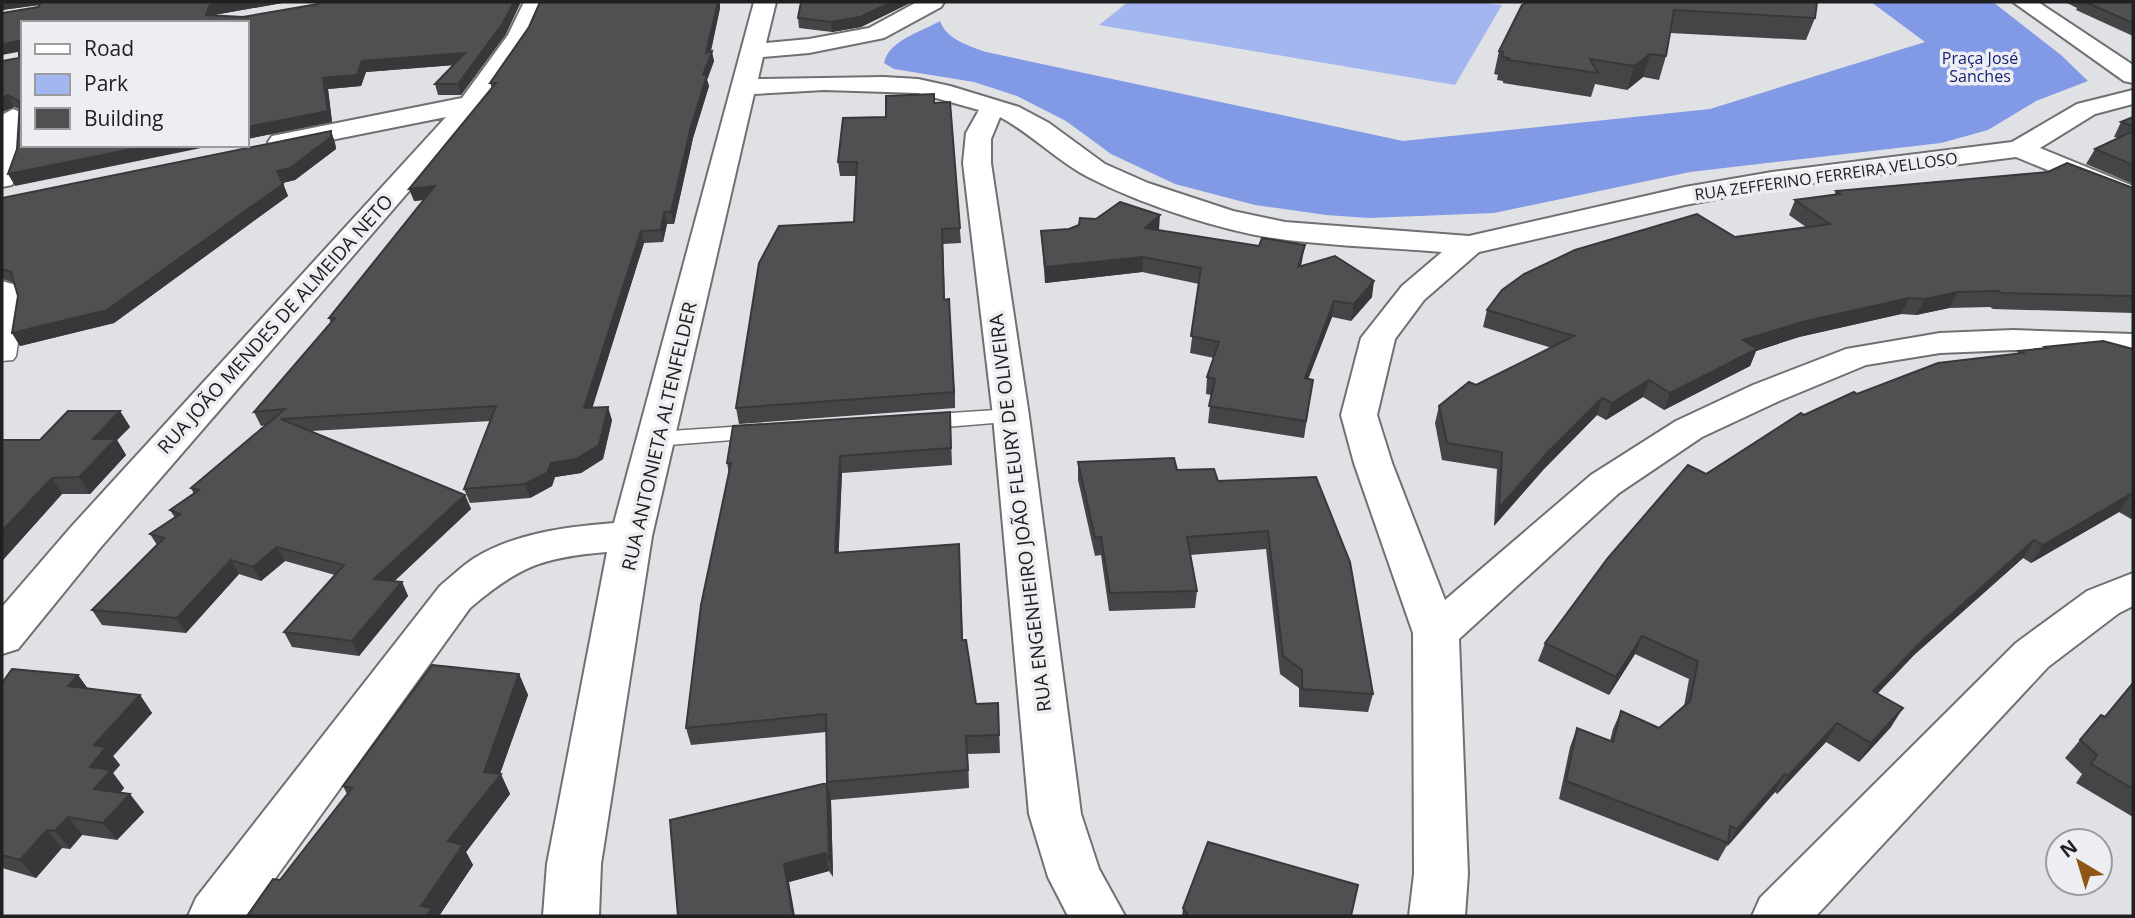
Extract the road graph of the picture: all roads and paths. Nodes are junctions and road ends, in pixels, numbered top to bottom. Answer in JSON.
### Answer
{"nodes":[{"id":1,"x":535,"y":2,"type":"edge"},
{"id":2,"x":765,"y":2,"type":"edge"},
{"id":3,"x":933,"y":2,"type":"edge"},
{"id":4,"x":2024,"y":2,"type":"edge"},
{"id":5,"x":876,"y":33,"type":"junction"},
{"id":6,"x":809,"y":46,"type":"junction"},
{"id":7,"x":854,"y":62,"type":"junction"},
{"id":8,"x":749,"y":69,"type":"junction"},
{"id":9,"x":2133,"y":76,"type":"edge"},
{"id":10,"x":824,"y":83,"type":"junction"},
{"id":11,"x":884,"y":84,"type":"junction"},
{"id":12,"x":2133,"y":97,"type":"edge"},
{"id":13,"x":471,"y":104,"type":"junction"},
{"id":14,"x":995,"y":106,"type":"junction"},
{"id":15,"x":13,"y":117,"type":"dead end"},
{"id":16,"x":252,"y":148,"type":"edge"},
{"id":17,"x":2019,"y":149,"type":"junction"},
{"id":18,"x":6,"y":192,"type":"edge"},
{"id":19,"x":2133,"y":196,"type":"edge"},
{"id":20,"x":1469,"y":246,"type":"junction"},
{"id":21,"x":2,"y":287,"type":"edge"},
{"id":22,"x":2133,"y":344,"type":"edge"},
{"id":23,"x":6,"y":356,"type":"dead end"},
{"id":24,"x":1011,"y":416,"type":"junction"},
{"id":25,"x":902,"y":423,"type":"edge"},
{"id":26,"x":779,"y":431,"type":"edge"},
{"id":27,"x":656,"y":439,"type":"junction"},
{"id":28,"x":631,"y":536,"type":"junction"},
{"id":29,"x":2133,"y":588,"type":"edge"},
{"id":30,"x":1436,"y":633,"type":"junction"},
{"id":31,"x":2,"y":637,"type":"edge"},
{"id":32,"x":216,"y":916,"type":"edge"},
{"id":33,"x":571,"y":916,"type":"edge"},
{"id":34,"x":1097,"y":916,"type":"edge"},
{"id":35,"x":1437,"y":916,"type":"edge"},
{"id":36,"x":1780,"y":916,"type":"edge"}],
"edges":[{"from":1,"to":13,"type":"street","name":"RUA JOÃO MENDES DE ALMEIDA NETO"},
{"from":2,"to":8,"type":"street","name":"RUA ANTONIETA ALTENFELDER"},
{"from":3,"to":5,"type":"street"},
{"from":4,"to":9,"type":"street"},
{"from":5,"to":6,"type":"street"},
{"from":5,"to":7,"type":"street"},
{"from":6,"to":7,"type":"street"},
{"from":6,"to":8,"type":"street"},
{"from":7,"to":10,"type":"street"},
{"from":7,"to":11,"type":"street"},
{"from":8,"to":10,"type":"street"},
{"from":8,"to":27,"type":"street","name":"RUA ANTONIETA ALTENFELDER"},
{"from":10,"to":11,"type":"street"},
{"from":11,"to":14,"type":"street"},
{"from":12,"to":17,"type":"street","name":"RUA ZEFFERINO FERREIRA VELLOSO"},
{"from":13,"to":16,"type":"street"},
{"from":13,"to":31,"type":"street","name":"RUA JOÃO MENDES DE ALMEIDA NETO"},
{"from":14,"to":20,"type":"street"},
{"from":14,"to":24,"type":"street","name":"RUA ENGENHEIRO JOÃO FLEURY DE OLIVEIRA"},
{"from":15,"to":18,"type":"street"},
{"from":17,"to":19,"type":"street"},
{"from":17,"to":20,"type":"street","name":"RUA ZEFFERINO FERREIRA VELLOSO"},
{"from":20,"to":30,"type":"street"},
{"from":21,"to":23,"type":"lane"},
{"from":22,"to":30,"type":"street"},
{"from":24,"to":25,"type":"lane"},
{"from":24,"to":34,"type":"street","name":"RUA ENGENHEIRO JOÃO FLEURY DE OLIVEIRA"},
{"from":26,"to":27,"type":"lane"},
{"from":27,"to":28,"type":"street","name":"RUA ANTONIETA ALTENFELDER"},
{"from":28,"to":32,"type":"street"},
{"from":28,"to":33,"type":"street","name":"RUA ANTONIETA ALTENFELDER"},
{"from":29,"to":36,"type":"street"},
{"from":30,"to":35,"type":"street"}]}
